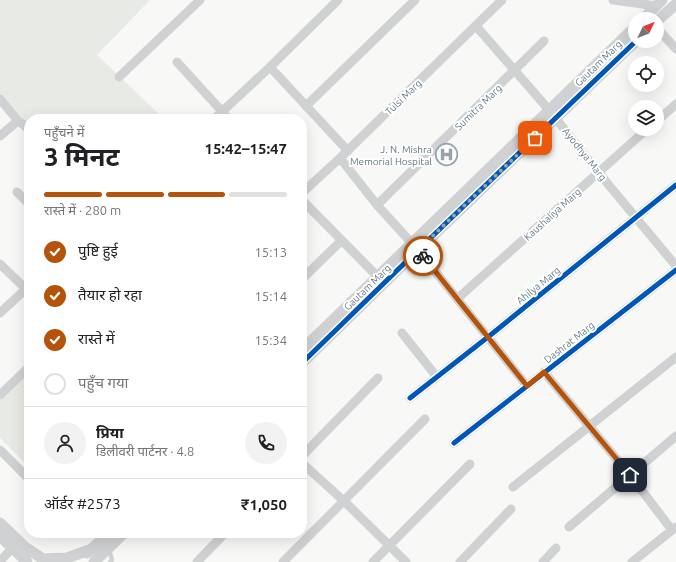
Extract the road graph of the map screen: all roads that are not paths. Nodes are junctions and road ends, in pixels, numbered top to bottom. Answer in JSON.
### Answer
{"nodes":[{"id":1,"x":200,"y":0,"type":"edge"},
{"id":2,"x":338,"y":0,"type":"edge"},
{"id":3,"x":414,"y":0,"type":"edge"},
{"id":4,"x":502,"y":0,"type":"edge"},
{"id":5,"x":612,"y":0,"type":"edge"},
{"id":6,"x":660,"y":3,"type":"edge"},
{"id":7,"x":676,"y":4,"type":"edge"},
{"id":8,"x":650,"y":12,"type":"edge"},
{"id":9,"x":664,"y":15,"type":"edge"},
{"id":10,"x":476,"y":26,"type":"junction"},
{"id":11,"x":628,"y":34,"type":"edge"},
{"id":12,"x":664,"y":36,"type":"edge"},
{"id":13,"x":544,"y":41,"type":"dead end"},
{"id":14,"x":628,"y":48,"type":"edge"},
{"id":15,"x":676,"y":49,"type":"edge"},
{"id":16,"x":177,"y":62,"type":"dead end"},
{"id":17,"x":270,"y":67,"type":"junction"},
{"id":18,"x":515,"y":71,"type":"junction"},
{"id":19,"x":119,"y":76,"type":"dead end"},
{"id":20,"x":0,"y":99,"type":"edge"},
{"id":21,"x":676,"y":104,"type":"edge"},
{"id":22,"x":306,"y":106,"type":"junction"},
{"id":23,"x":222,"y":112,"type":"junction"},
{"id":24,"x":220,"y":114,"type":"edge"},
{"id":25,"x":553,"y":114,"type":"junction"},
{"id":26,"x":664,"y":115,"type":"edge"},
{"id":27,"x":18,"y":121,"type":"junction"},
{"id":28,"x":24,"y":126,"type":"edge"},
{"id":29,"x":0,"y":136,"type":"edge"},
{"id":30,"x":639,"y":136,"type":"edge"},
{"id":31,"x":348,"y":150,"type":"junction"},
{"id":32,"x":340,"y":158,"type":"junction"},
{"id":33,"x":598,"y":172,"type":"junction"},
{"id":34,"x":676,"y":185,"type":"edge"},
{"id":35,"x":307,"y":188,"type":"edge"},
{"id":36,"x":17,"y":192,"type":"dead end"},
{"id":37,"x":24,"y":199,"type":"edge"},
{"id":38,"x":307,"y":205,"type":"edge"},
{"id":39,"x":377,"y":205,"type":"junction"},
{"id":40,"x":635,"y":217,"type":"junction"},
{"id":41,"x":341,"y":241,"type":"junction"},
{"id":42,"x":415,"y":247,"type":"junction"},
{"id":43,"x":0,"y":264,"type":"edge"},
{"id":44,"x":676,"y":266,"type":"edge"},
{"id":45,"x":676,"y":270,"type":"edge"},
{"id":46,"x":307,"y":274,"type":"edge"},
{"id":47,"x":378,"y":277,"type":"junction"},
{"id":48,"x":24,"y":284,"type":"edge"},
{"id":49,"x":24,"y":291,"type":"edge"},
{"id":50,"x":457,"y":299,"type":"junction"},
{"id":51,"x":0,"y":312,"type":"edge"},
{"id":52,"x":402,"y":333,"type":"dead end"},
{"id":53,"x":488,"y":337,"type":"junction"},
{"id":54,"x":307,"y":345,"type":"edge"},
{"id":55,"x":676,"y":357,"type":"edge"},
{"id":56,"x":307,"y":358,"type":"edge"},
{"id":57,"x":24,"y":372,"type":"edge"},
{"id":58,"x":544,"y":372,"type":"junction"},
{"id":59,"x":436,"y":376,"type":"junction"},
{"id":60,"x":378,"y":378,"type":"dead end"},
{"id":61,"x":527,"y":386,"type":"junction"},
{"id":62,"x":0,"y":395,"type":"edge"},
{"id":63,"x":410,"y":398,"type":"dead end"},
{"id":64,"x":425,"y":419,"type":"dead end"},
{"id":65,"x":588,"y":426,"type":"junction"},
{"id":66,"x":676,"y":436,"type":"edge"},
{"id":67,"x":454,"y":443,"type":"dead end"},
{"id":68,"x":0,"y":450,"type":"edge"},
{"id":69,"x":307,"y":451,"type":"edge"},
{"id":70,"x":470,"y":464,"type":"dead end"},
{"id":71,"x":307,"y":468,"type":"edge"},
{"id":72,"x":24,"y":474,"type":"edge"},
{"id":73,"x":630,"y":475,"type":"junction"},
{"id":74,"x":513,"y":487,"type":"dead end"},
{"id":75,"x":344,"y":501,"type":"junction"},
{"id":76,"x":511,"y":509,"type":"dead end"},
{"id":77,"x":0,"y":523,"type":"edge"},
{"id":78,"x":569,"y":527,"type":"dead end"},
{"id":79,"x":674,"y":528,"type":"edge"},
{"id":80,"x":0,"y":536,"type":"edge"},
{"id":81,"x":106,"y":538,"type":"edge"},
{"id":82,"x":119,"y":538,"type":"edge"},
{"id":83,"x":221,"y":538,"type":"edge"},
{"id":84,"x":389,"y":545,"type":"junction"},
{"id":85,"x":108,"y":548,"type":"junction"},
{"id":86,"x":556,"y":548,"type":"dead end"},
{"id":87,"x":19,"y":550,"type":"edge"},
{"id":88,"x":95,"y":557,"type":"edge"},
{"id":89,"x":0,"y":561,"type":"edge"},
{"id":90,"x":27,"y":562,"type":"edge"},
{"id":91,"x":41,"y":562,"type":"edge"},
{"id":92,"x":78,"y":562,"type":"edge"},
{"id":93,"x":110,"y":562,"type":"edge"},
{"id":94,"x":197,"y":562,"type":"edge"},
{"id":95,"x":284,"y":562,"type":"edge"},
{"id":96,"x":373,"y":562,"type":"edge"},
{"id":97,"x":406,"y":562,"type":"edge"},
{"id":98,"x":460,"y":562,"type":"edge"},
{"id":99,"x":543,"y":562,"type":"edge"},
{"id":100,"x":632,"y":562,"type":"edge"}],
"edges":[{"from":1,"to":19,"type":"street"},
{"from":2,"to":17,"type":"street"},
{"from":3,"to":22,"type":"street"},
{"from":4,"to":10,"type":"street","name":"Tulsi Marg"},
{"from":5,"to":6,"type":"street"},
{"from":6,"to":8,"type":"street"},
{"from":7,"to":9,"type":"street"},
{"from":10,"to":18,"type":"street","name":"Ayodhya Marg"},
{"from":10,"to":31,"type":"street","name":"Tulsi Marg"},
{"from":11,"to":25,"type":"street","name":"Gautam Marg"},
{"from":12,"to":15,"type":"street"},
{"from":13,"to":18,"type":"street","name":"Sumitra Marg"},
{"from":14,"to":25,"type":"street","name":"Gautam Marg"},
{"from":16,"to":23,"type":"street"},
{"from":17,"to":22,"type":"street"},
{"from":17,"to":23,"type":"street"},
{"from":18,"to":25,"type":"street","name":"Ayodhya Marg"},
{"from":18,"to":39,"type":"street","name":"Sumitra Marg"},
{"from":20,"to":27,"type":"street"},
{"from":21,"to":26,"type":"street"},
{"from":22,"to":31,"type":"street"},
{"from":23,"to":24,"type":"street"},
{"from":25,"to":33,"type":"street","name":"Ayodhya Marg"},
{"from":25,"to":42,"type":"street","name":"Gautam Marg"},
{"from":27,"to":28,"type":"street"},
{"from":27,"to":29,"type":"street"},
{"from":30,"to":33,"type":"street","name":"Kaushaliya Marg"},
{"from":31,"to":32,"type":"street","name":"Tulsi Marg"},
{"from":32,"to":35,"type":"street","name":"Tulsi Marg"},
{"from":32,"to":39,"type":"street"},
{"from":33,"to":40,"type":"street","name":"Ayodhya Marg"},
{"from":33,"to":50,"type":"street","name":"Kaushaliya Marg"},
{"from":34,"to":40,"type":"street","name":"Ahilya Marg"},
{"from":36,"to":37,"type":"street"},
{"from":38,"to":41,"type":"street"},
{"from":39,"to":42,"type":"street"},
{"from":40,"to":44,"type":"street","name":"Ayodhya Marg"},
{"from":40,"to":53,"type":"street","name":"Ahilya Marg"},
{"from":41,"to":46,"type":"street"},
{"from":41,"to":47,"type":"street"},
{"from":42,"to":47,"type":"street","name":"Gautam Marg"},
{"from":42,"to":50,"type":"street"},
{"from":42,"to":56,"type":"street","name":"Gautam Marg"},
{"from":43,"to":48,"type":"street"},
{"from":45,"to":58,"type":"street","name":"Dashrat Marg"},
{"from":47,"to":54,"type":"street","name":"Gautam Marg"},
{"from":49,"to":51,"type":"street"},
{"from":50,"to":53,"type":"street"},
{"from":52,"to":59,"type":"street"},
{"from":53,"to":59,"type":"street","name":"Ahilya Marg"},
{"from":53,"to":61,"type":"street"},
{"from":55,"to":65,"type":"street"},
{"from":57,"to":62,"type":"street"},
{"from":58,"to":61,"type":"street","name":"Dashrat Marg"},
{"from":58,"to":65,"type":"street"},
{"from":59,"to":63,"type":"street","name":"Ahilya Marg"},
{"from":60,"to":69,"type":"street"},
{"from":61,"to":67,"type":"street","name":"Dashrat Marg"},
{"from":64,"to":75,"type":"street"},
{"from":65,"to":73,"type":"street"},
{"from":65,"to":74,"type":"street"},
{"from":66,"to":73,"type":"street"},
{"from":68,"to":72,"type":"street"},
{"from":70,"to":84,"type":"street"},
{"from":71,"to":75,"type":"street"},
{"from":73,"to":78,"type":"street"},
{"from":73,"to":79,"type":"street"},
{"from":75,"to":84,"type":"street"},
{"from":75,"to":95,"type":"street"},
{"from":76,"to":98,"type":"street"},
{"from":77,"to":87,"type":"street"},
{"from":79,"to":100,"type":"street"},
{"from":80,"to":87,"type":"street"},
{"from":81,"to":88,"type":"street"},
{"from":82,"to":85,"type":"street"},
{"from":83,"to":94,"type":"street"},
{"from":84,"to":96,"type":"street"},
{"from":84,"to":97,"type":"street"},
{"from":85,"to":88,"type":"street"},
{"from":85,"to":93,"type":"lane"},
{"from":86,"to":99,"type":"street"},
{"from":87,"to":88,"type":"street"},
{"from":87,"to":89,"type":"street"},
{"from":87,"to":90,"type":"street"},
{"from":87,"to":91,"type":"street"},
{"from":88,"to":92,"type":"street"}]}
